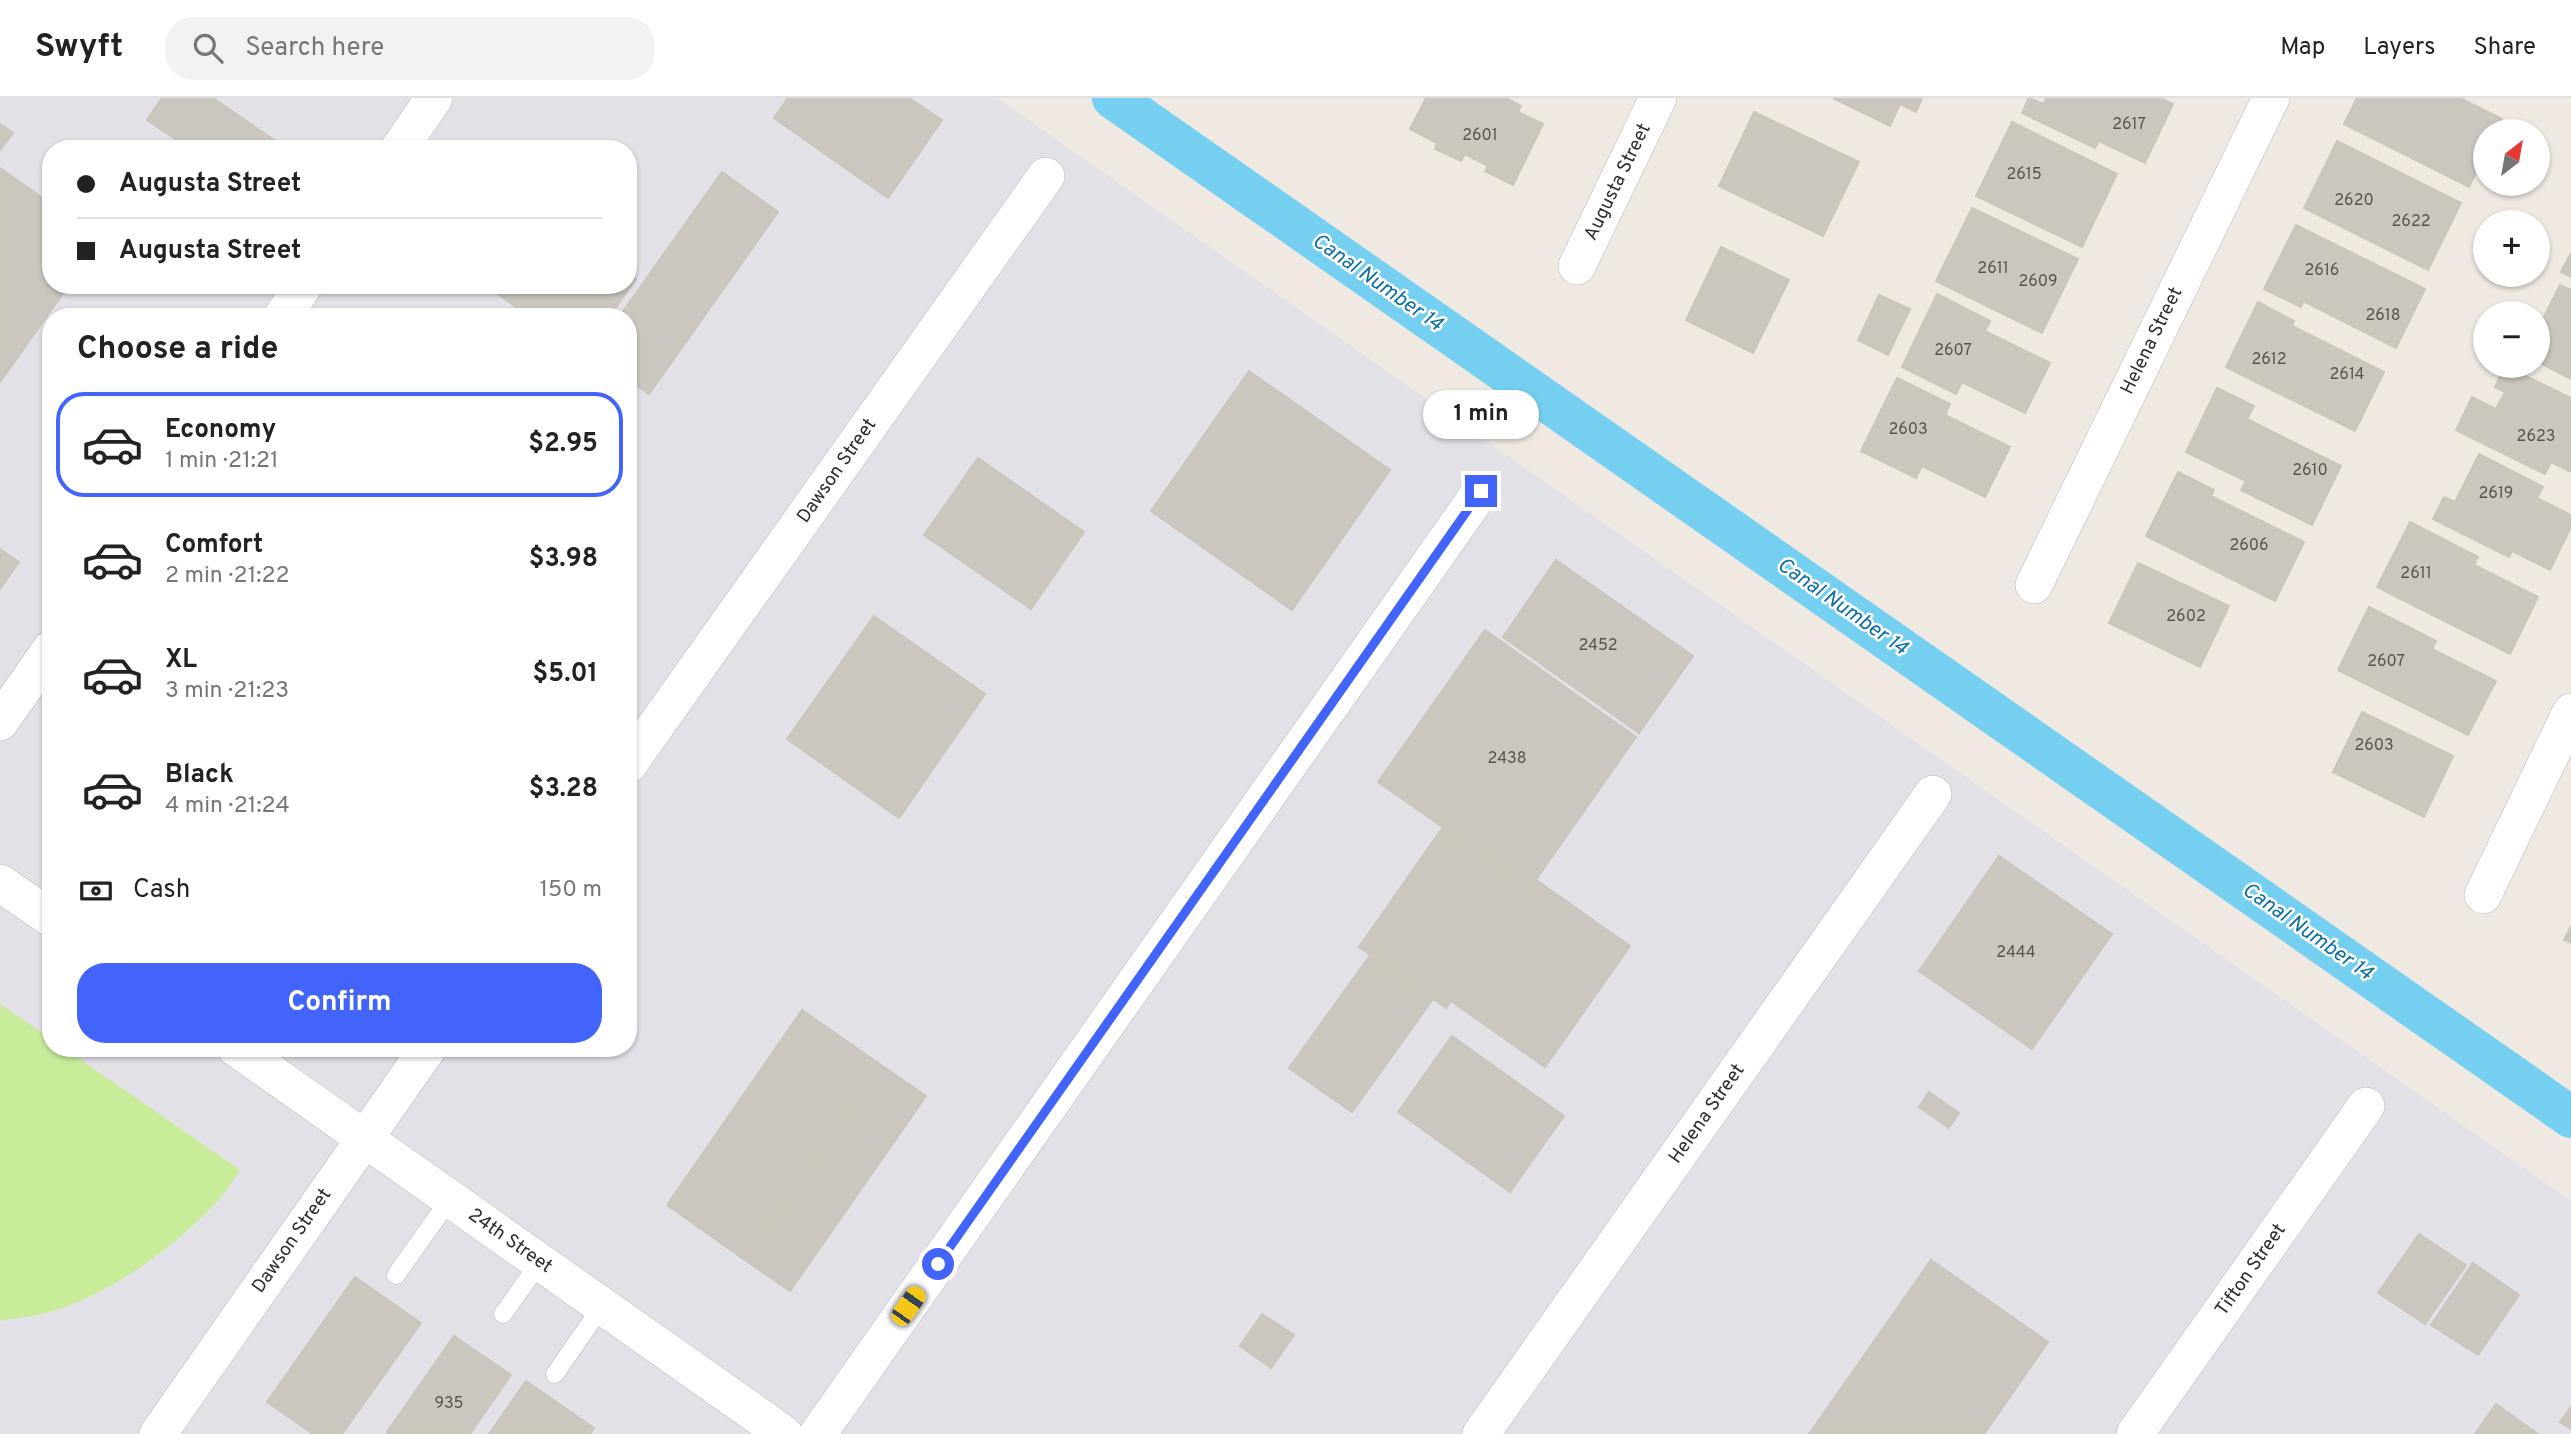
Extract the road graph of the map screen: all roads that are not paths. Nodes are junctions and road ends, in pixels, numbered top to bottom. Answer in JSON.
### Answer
{"nodes":[{"id":1,"x":434,"y":98,"type":"edge"},
{"id":2,"x":1658,"y":98,"type":"edge"},
{"id":3,"x":2271,"y":98,"type":"edge"},
{"id":4,"x":405,"y":140,"type":"edge"},
{"id":5,"x":1046,"y":176,"type":"dead end"},
{"id":6,"x":1577,"y":266,"type":"dead end"},
{"id":7,"x":1481,"y":491,"type":"dead end"},
{"id":8,"x":2034,"y":585,"type":"dead end"},
{"id":9,"x":42,"y":662,"type":"edge"},
{"id":10,"x":2571,"y":712,"type":"edge"},
{"id":11,"x":0,"y":722,"type":"edge"},
{"id":12,"x":637,"y":752,"type":"edge"},
{"id":13,"x":1933,"y":794,"type":"dead end"},
{"id":14,"x":0,"y":883,"type":"edge"},
{"id":15,"x":2483,"y":895,"type":"dead end"},
{"id":16,"x":42,"y":912,"type":"edge"},
{"id":17,"x":249,"y":1057,"type":"edge"},
{"id":18,"x":422,"y":1057,"type":"edge"},
{"id":19,"x":2366,"y":1106,"type":"dead end"},
{"id":20,"x":364,"y":1138,"type":"junction"},
{"id":21,"x":450,"y":1199,"type":"junction"},
{"id":22,"x":540,"y":1262,"type":"junction"},
{"id":23,"x":396,"y":1276,"type":"dead end"},
{"id":24,"x":602,"y":1306,"type":"junction"},
{"id":25,"x":503,"y":1314,"type":"dead end"},
{"id":26,"x":555,"y":1374,"type":"dead end"},
{"id":27,"x":158,"y":1434,"type":"edge"},
{"id":28,"x":784,"y":1434,"type":"edge"},
{"id":29,"x":818,"y":1434,"type":"edge"},
{"id":30,"x":1481,"y":1434,"type":"edge"},
{"id":31,"x":2135,"y":1434,"type":"edge"}],
"edges":[{"from":1,"to":4,"type":"street"},
{"from":2,"to":6,"type":"street","name":"Augusta Street"},
{"from":3,"to":8,"type":"street","name":"Helena Street"},
{"from":5,"to":12,"type":"street","name":"Dawson Street"},
{"from":7,"to":29,"type":"street"},
{"from":9,"to":11,"type":"street"},
{"from":10,"to":15,"type":"street"},
{"from":13,"to":30,"type":"street","name":"Helena Street"},
{"from":14,"to":16,"type":"street"},
{"from":17,"to":20,"type":"street","name":"24th Street"},
{"from":18,"to":20,"type":"street","name":"Dawson Street"},
{"from":19,"to":31,"type":"street","name":"Tifton Street"},
{"from":20,"to":21,"type":"street","name":"24th Street"},
{"from":20,"to":27,"type":"street","name":"Dawson Street"},
{"from":21,"to":22,"type":"street","name":"24th Street"},
{"from":21,"to":23,"type":"lane"},
{"from":22,"to":24,"type":"street","name":"24th Street"},
{"from":22,"to":25,"type":"lane"},
{"from":24,"to":26,"type":"lane"},
{"from":24,"to":28,"type":"street","name":"24th Street"}]}
